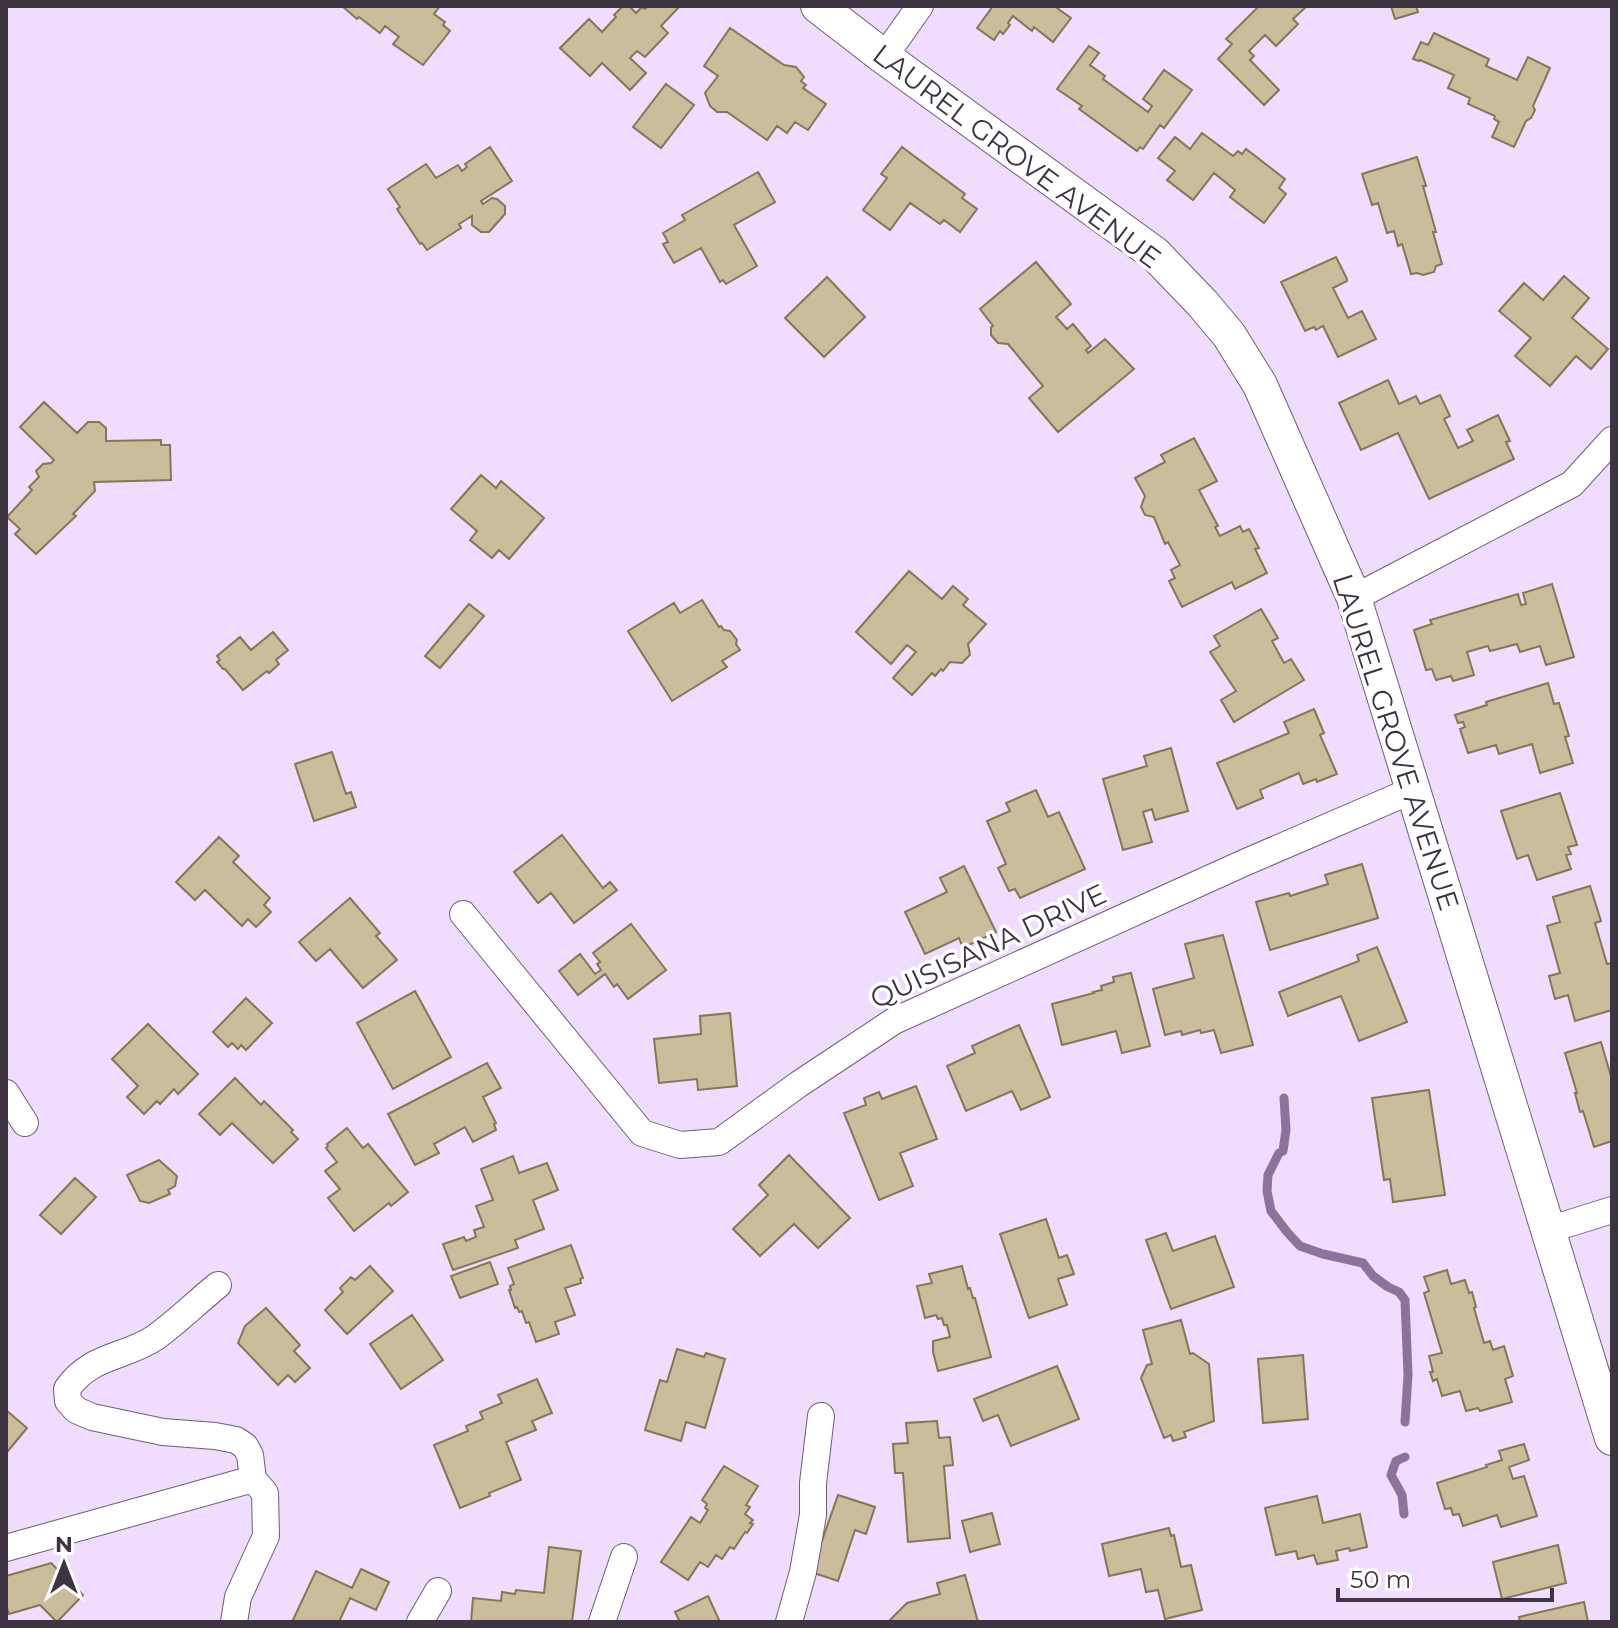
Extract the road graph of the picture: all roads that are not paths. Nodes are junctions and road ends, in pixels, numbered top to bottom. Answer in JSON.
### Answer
{"nodes":[{"id":1,"x":818,"y":6,"type":"edge"},
{"id":2,"x":920,"y":6,"type":"edge"},
{"id":3,"x":884,"y":57,"type":"junction"},
{"id":4,"x":1612,"y":440,"type":"edge"},
{"id":5,"x":1354,"y":598,"type":"junction"},
{"id":6,"x":1413,"y":790,"type":"junction"},
{"id":7,"x":463,"y":914,"type":"dead end"},
{"id":8,"x":6,"y":1093,"type":"edge"},
{"id":9,"x":25,"y":1123,"type":"dead end"},
{"id":10,"x":1612,"y":1210,"type":"edge"},
{"id":11,"x":1548,"y":1230,"type":"junction"},
{"id":12,"x":218,"y":1285,"type":"dead end"},
{"id":13,"x":821,"y":1416,"type":"dead end"},
{"id":14,"x":1612,"y":1438,"type":"edge"},
{"id":15,"x":253,"y":1479,"type":"junction"},
{"id":16,"x":6,"y":1548,"type":"edge"},
{"id":17,"x":624,"y":1557,"type":"dead end"},
{"id":18,"x":438,"y":1591,"type":"dead end"},
{"id":19,"x":234,"y":1622,"type":"edge"},
{"id":20,"x":420,"y":1622,"type":"edge"},
{"id":21,"x":602,"y":1622,"type":"edge"},
{"id":22,"x":789,"y":1622,"type":"edge"}],
"edges":[{"from":1,"to":3,"type":"street","name":"LAUREL GROVE AVENUE"},
{"from":2,"to":3,"type":"street"},
{"from":3,"to":5,"type":"street","name":"LAUREL GROVE AVENUE"},
{"from":4,"to":5,"type":"street"},
{"from":5,"to":6,"type":"street","name":"LAUREL GROVE AVENUE"},
{"from":6,"to":7,"type":"street","name":"QUISISANA DRIVE"},
{"from":6,"to":11,"type":"street","name":"LAUREL GROVE AVENUE"},
{"from":8,"to":9,"type":"street"},
{"from":10,"to":11,"type":"street"},
{"from":11,"to":14,"type":"street","name":"LAUREL GROVE AVENUE"},
{"from":12,"to":15,"type":"street"},
{"from":13,"to":22,"type":"street"},
{"from":15,"to":16,"type":"street"},
{"from":15,"to":19,"type":"street"},
{"from":17,"to":21,"type":"street"},
{"from":18,"to":20,"type":"street"}]}
